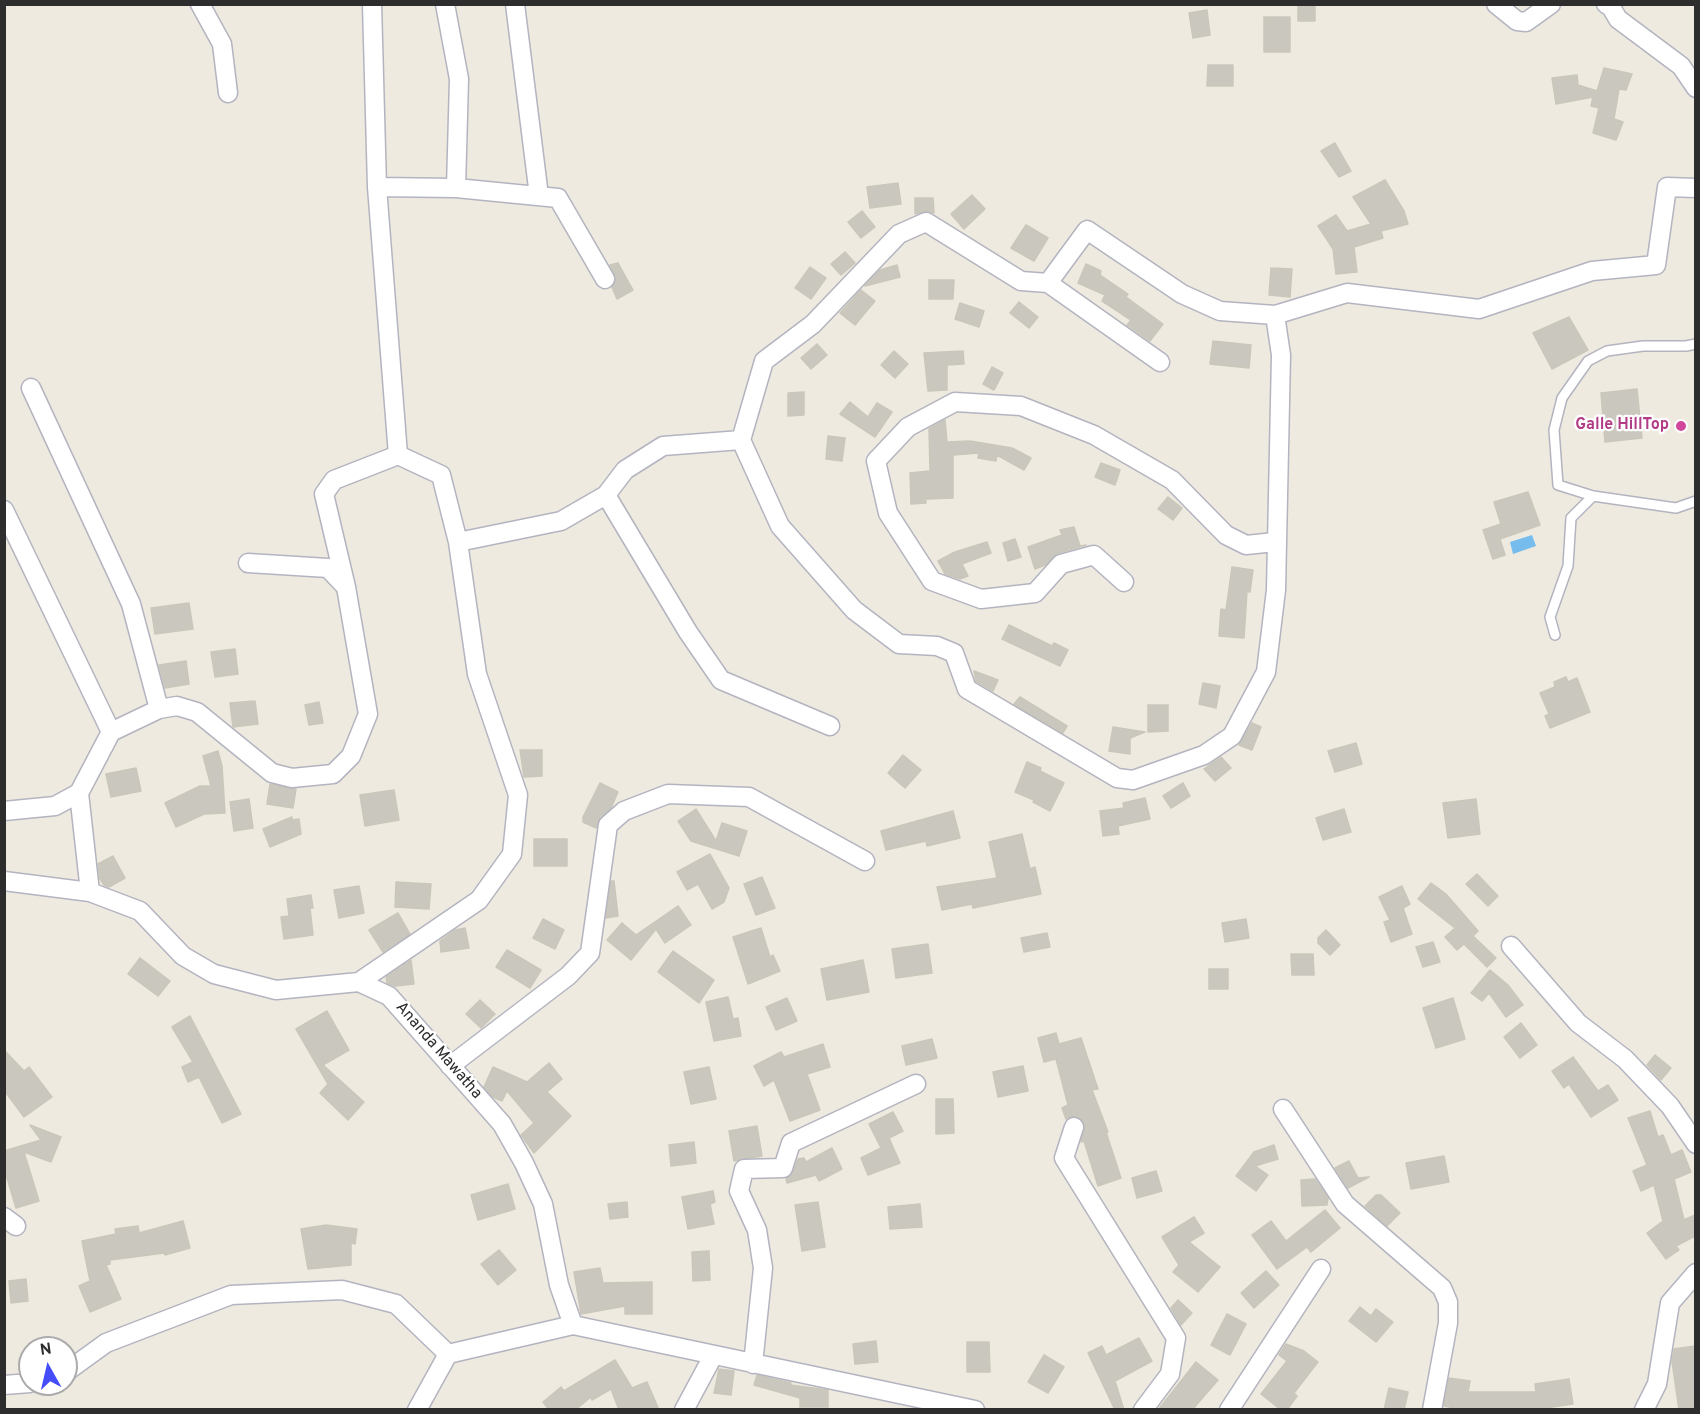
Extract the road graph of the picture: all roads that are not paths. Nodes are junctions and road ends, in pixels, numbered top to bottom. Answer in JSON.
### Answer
{"nodes":[{"id":1,"x":200,"y":4,"type":"edge"},
{"id":2,"x":372,"y":4,"type":"edge"},
{"id":3,"x":445,"y":4,"type":"edge"},
{"id":4,"x":515,"y":4,"type":"edge"},
{"id":5,"x":1496,"y":4,"type":"edge"},
{"id":6,"x":1551,"y":4,"type":"edge"},
{"id":7,"x":1606,"y":4,"type":"edge"},
{"id":8,"x":1695,"y":88,"type":"edge"},
{"id":9,"x":228,"y":93,"type":"dead end"},
{"id":10,"x":377,"y":187,"type":"junction"},
{"id":11,"x":456,"y":188,"type":"junction"},
{"id":12,"x":1695,"y":188,"type":"edge"},
{"id":13,"x":539,"y":196,"type":"junction"},
{"id":14,"x":605,"y":279,"type":"dead end"},
{"id":15,"x":1048,"y":283,"type":"junction"},
{"id":16,"x":1275,"y":315,"type":"junction"},
{"id":17,"x":1695,"y":344,"type":"edge"},
{"id":18,"x":1160,"y":362,"type":"dead end"},
{"id":19,"x":31,"y":388,"type":"dead end"},
{"id":20,"x":741,"y":440,"type":"junction"},
{"id":21,"x":398,"y":456,"type":"junction"},
{"id":22,"x":606,"y":495,"type":"junction"},
{"id":23,"x":1593,"y":496,"type":"junction"},
{"id":24,"x":1695,"y":501,"type":"edge"},
{"id":25,"x":4,"y":510,"type":"edge"},
{"id":26,"x":458,"y":542,"type":"junction"},
{"id":27,"x":1275,"y":542,"type":"junction"},
{"id":28,"x":248,"y":563,"type":"dead end"},
{"id":29,"x":1124,"y":582,"type":"dead end"},
{"id":30,"x":346,"y":587,"type":"junction"},
{"id":31,"x":1555,"y":635,"type":"dead end"},
{"id":32,"x":159,"y":709,"type":"junction"},
{"id":33,"x":830,"y":726,"type":"dead end"},
{"id":34,"x":111,"y":732,"type":"junction"},
{"id":35,"x":79,"y":793,"type":"junction"},
{"id":36,"x":4,"y":811,"type":"edge"},
{"id":37,"x":865,"y":861,"type":"dead end"},
{"id":38,"x":4,"y":881,"type":"edge"},
{"id":39,"x":90,"y":892,"type":"junction"},
{"id":40,"x":1511,"y":946,"type":"dead end"},
{"id":41,"x":359,"y":982,"type":"junction"},
{"id":42,"x":450,"y":1066,"type":"junction"},
{"id":43,"x":916,"y":1084,"type":"dead end"},
{"id":44,"x":1283,"y":1109,"type":"dead end"},
{"id":45,"x":1074,"y":1127,"type":"dead end"},
{"id":46,"x":1695,"y":1144,"type":"edge"},
{"id":47,"x":1321,"y":1269,"type":"dead end"},
{"id":48,"x":1695,"y":1273,"type":"edge"},
{"id":49,"x":573,"y":1325,"type":"junction"},
{"id":50,"x":448,"y":1354,"type":"junction"},
{"id":51,"x":713,"y":1356,"type":"junction"},
{"id":52,"x":78,"y":1363,"type":"edge"},
{"id":53,"x":753,"y":1364,"type":"junction"},
{"id":54,"x":944,"y":1407,"type":"edge"},
{"id":55,"x":417,"y":1410,"type":"edge"},
{"id":56,"x":684,"y":1410,"type":"edge"},
{"id":57,"x":975,"y":1410,"type":"edge"},
{"id":58,"x":1143,"y":1410,"type":"edge"},
{"id":59,"x":1228,"y":1410,"type":"edge"},
{"id":60,"x":1432,"y":1410,"type":"edge"},
{"id":61,"x":1644,"y":1410,"type":"edge"}],
"edges":[{"from":1,"to":9,"type":"street"},
{"from":2,"to":10,"type":"street"},
{"from":3,"to":11,"type":"street"},
{"from":4,"to":13,"type":"street"},
{"from":5,"to":6,"type":"street"},
{"from":7,"to":8,"type":"street"},
{"from":10,"to":11,"type":"street"},
{"from":10,"to":21,"type":"street"},
{"from":11,"to":13,"type":"street"},
{"from":12,"to":16,"type":"street"},
{"from":13,"to":14,"type":"street"},
{"from":15,"to":16,"type":"street"},
{"from":15,"to":18,"type":"street"},
{"from":15,"to":20,"type":"street"},
{"from":16,"to":27,"type":"street"},
{"from":17,"to":23,"type":"lane"},
{"from":19,"to":32,"type":"street"},
{"from":20,"to":22,"type":"street"},
{"from":20,"to":27,"type":"street"},
{"from":21,"to":26,"type":"street"},
{"from":21,"to":30,"type":"street"},
{"from":22,"to":26,"type":"street"},
{"from":22,"to":33,"type":"street"},
{"from":23,"to":24,"type":"lane"},
{"from":23,"to":31,"type":"lane"},
{"from":25,"to":34,"type":"street"},
{"from":26,"to":41,"type":"street"},
{"from":27,"to":29,"type":"street"},
{"from":28,"to":30,"type":"street"},
{"from":30,"to":32,"type":"street"},
{"from":32,"to":34,"type":"street"},
{"from":34,"to":35,"type":"street"},
{"from":35,"to":36,"type":"street"},
{"from":35,"to":39,"type":"street"},
{"from":37,"to":42,"type":"street"},
{"from":38,"to":39,"type":"street"},
{"from":39,"to":41,"type":"street"},
{"from":40,"to":46,"type":"street"},
{"from":41,"to":42,"type":"street","name":"Ananda Mawatha"},
{"from":42,"to":49,"type":"street","name":"Ananda Mawatha"},
{"from":43,"to":53,"type":"street"},
{"from":44,"to":60,"type":"street"},
{"from":45,"to":58,"type":"street"},
{"from":47,"to":59,"type":"street"},
{"from":48,"to":61,"type":"street"},
{"from":49,"to":50,"type":"street"},
{"from":49,"to":51,"type":"street"},
{"from":50,"to":52,"type":"street"},
{"from":50,"to":55,"type":"street"},
{"from":51,"to":53,"type":"street"},
{"from":51,"to":56,"type":"street"},
{"from":53,"to":54,"type":"street"},
{"from":54,"to":57,"type":"street"}]}
